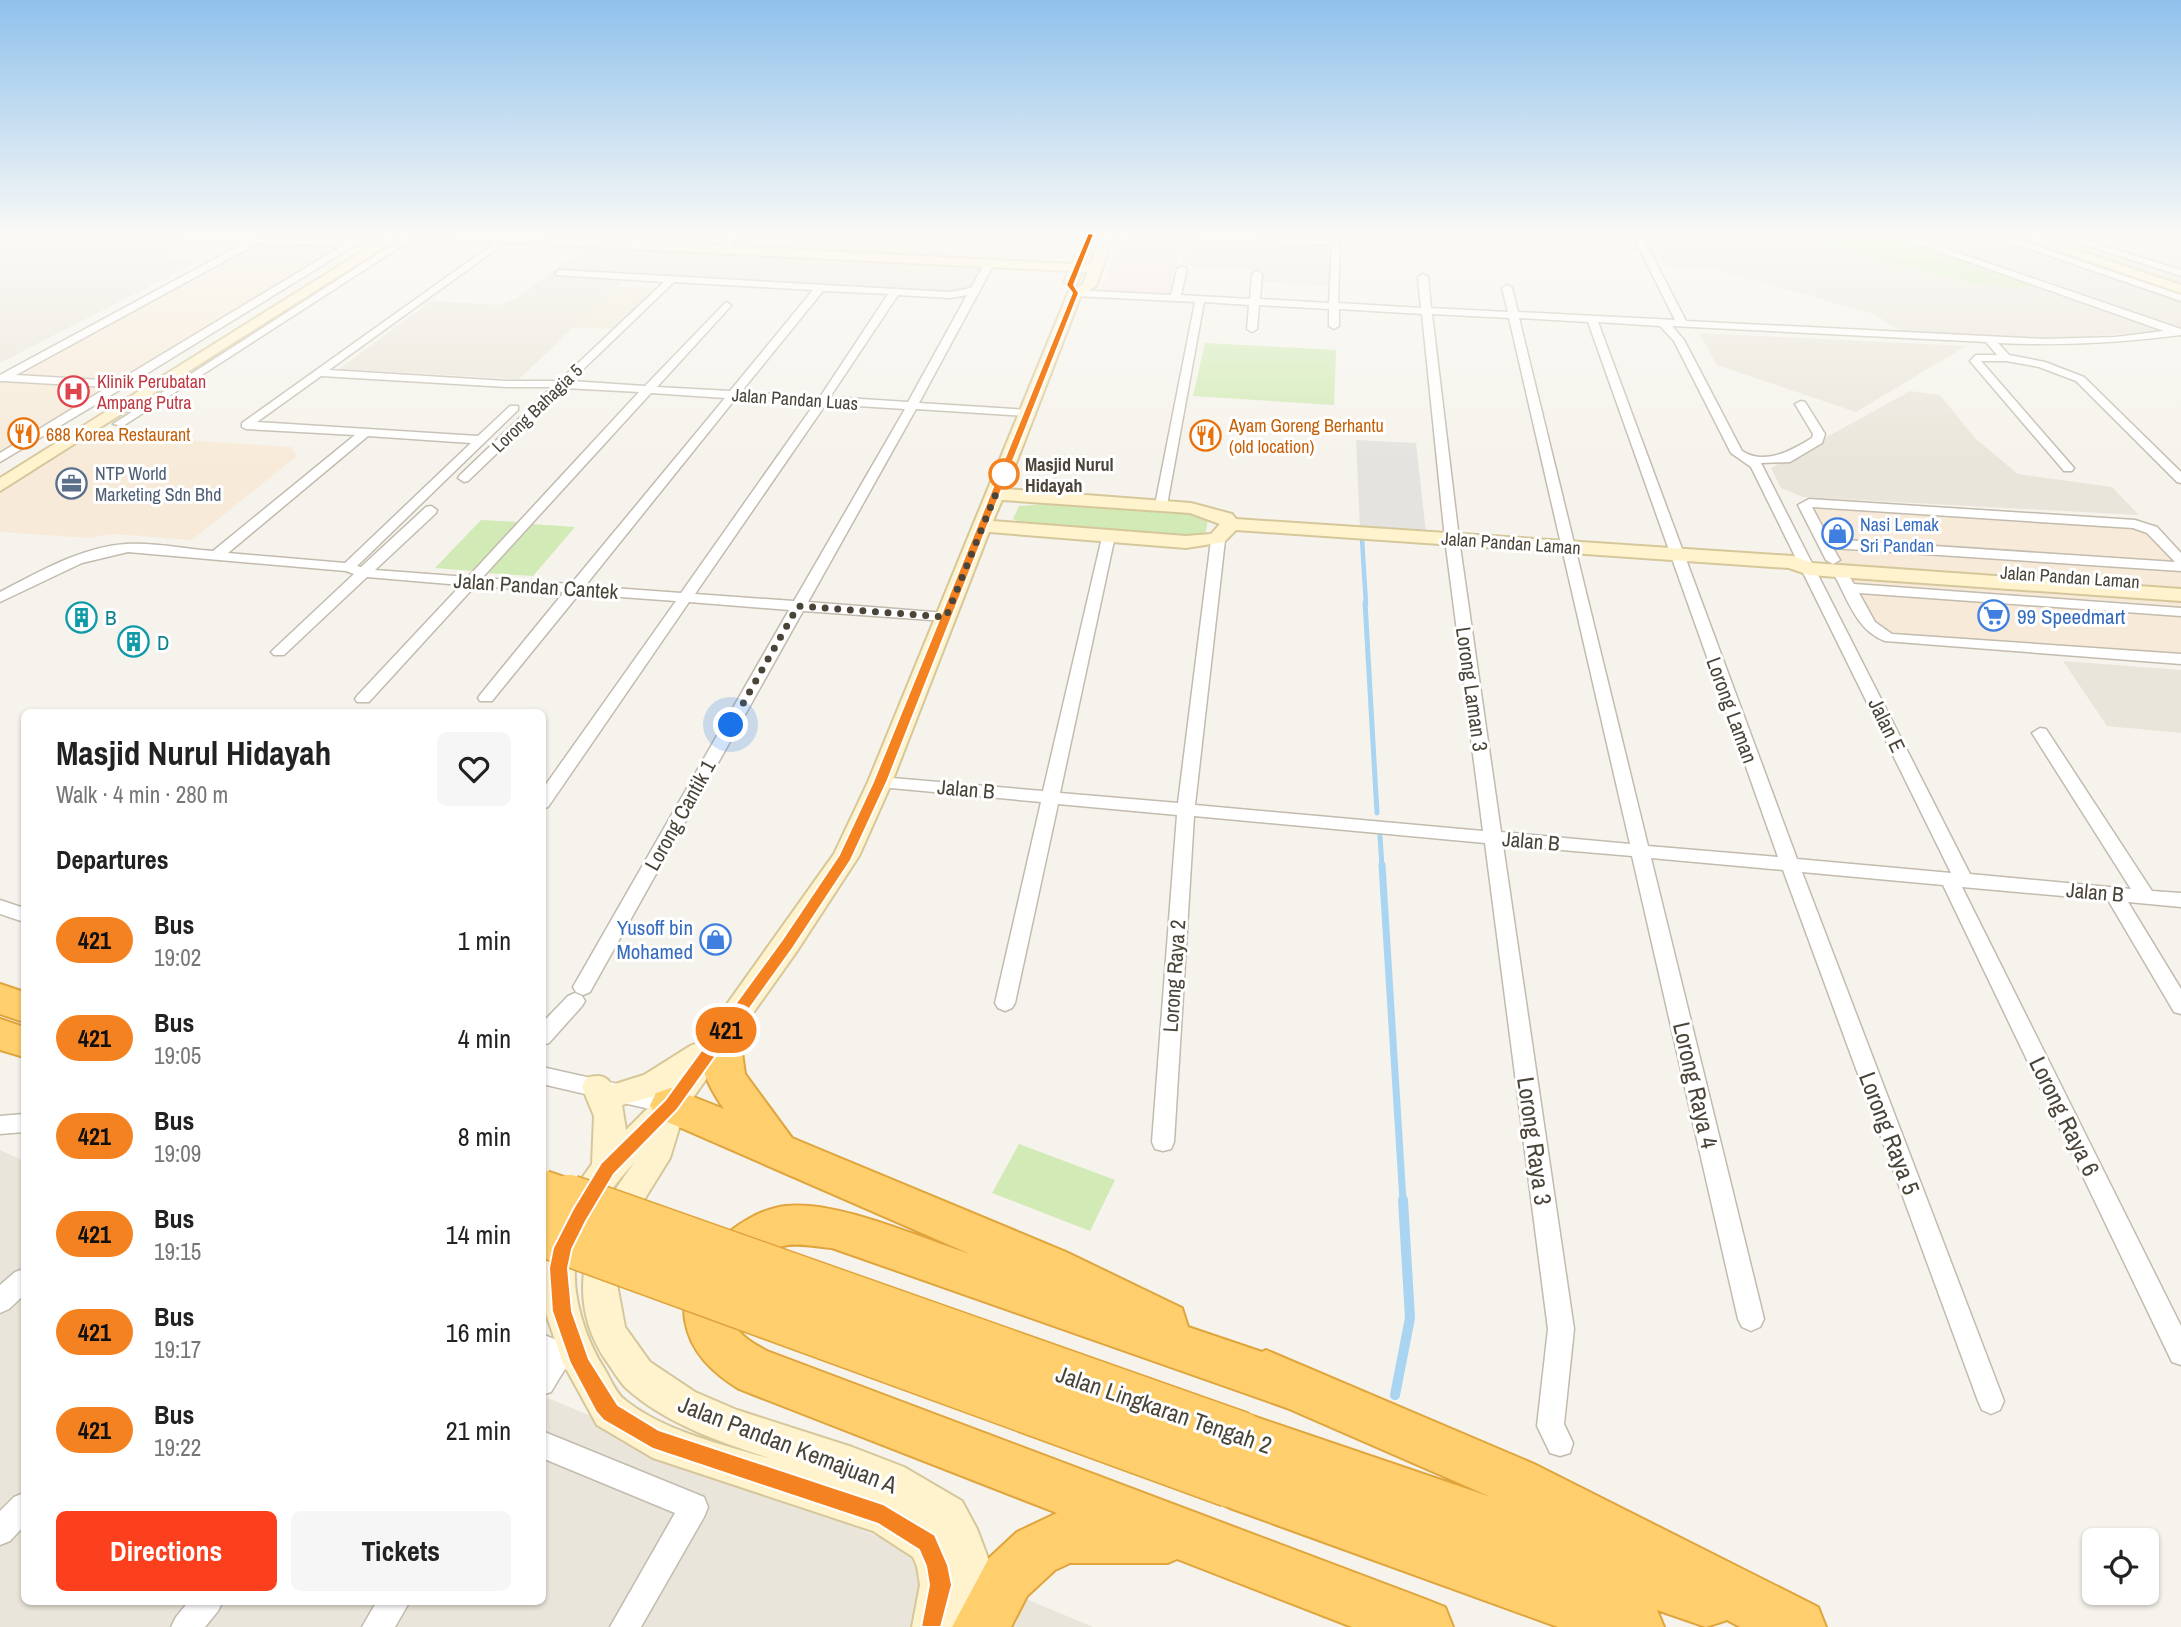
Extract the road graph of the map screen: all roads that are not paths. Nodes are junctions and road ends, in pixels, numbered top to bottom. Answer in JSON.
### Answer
{"nodes":[{"id":1,"x":125,"y":310,"type":"edge"},
{"id":2,"x":244,"y":310,"type":"edge"},
{"id":3,"x":269,"y":310,"type":"edge"},
{"id":4,"x":297,"y":310,"type":"edge"},
{"id":5,"x":407,"y":310,"type":"edge"},
{"id":6,"x":639,"y":310,"type":"edge"},
{"id":7,"x":722,"y":310,"type":"edge"},
{"id":8,"x":802,"y":310,"type":"edge"},
{"id":9,"x":883,"y":310,"type":"edge"},
{"id":10,"x":963,"y":310,"type":"edge"},
{"id":11,"x":1068,"y":310,"type":"edge"},
{"id":12,"x":1198,"y":310,"type":"edge"},
{"id":13,"x":1254,"y":310,"type":"edge"},
{"id":14,"x":1334,"y":310,"type":"edge"},
{"id":15,"x":1407,"y":310,"type":"edge"},
{"id":16,"x":1512,"y":310,"type":"edge"},
{"id":17,"x":1676,"y":310,"type":"edge"},
{"id":18,"x":2113,"y":310,"type":"edge"},
{"id":19,"x":1427,"y":311,"type":"junction"},
{"id":20,"x":1513,"y":316,"type":"junction"},
{"id":21,"x":1592,"y":320,"type":"junction"},
{"id":22,"x":1664,"y":324,"type":"junction"},
{"id":23,"x":1684,"y":325,"type":"junction"},
{"id":24,"x":1334,"y":326,"type":"dead end"},
{"id":25,"x":1752,"y":328,"type":"junction"},
{"id":26,"x":1252,"y":329,"type":"dead end"},
{"id":27,"x":2180,"y":333,"type":"edge"},
{"id":28,"x":1990,"y":340,"type":"junction"},
{"id":29,"x":1760,"y":341,"type":"dead end"},
{"id":30,"x":2006,"y":358,"type":"junction"},
{"id":31,"x":319,"y":373,"type":"junction"},
{"id":32,"x":2,"y":378,"type":"edge"},
{"id":33,"x":561,"y":384,"type":"junction"},
{"id":34,"x":119,"y":385,"type":"junction"},
{"id":35,"x":149,"y":387,"type":"junction"},
{"id":36,"x":650,"y":390,"type":"junction"},
{"id":37,"x":734,"y":395,"type":"junction"},
{"id":38,"x":823,"y":400,"type":"junction"},
{"id":39,"x":1801,"y":404,"type":"dead end"},
{"id":40,"x":912,"y":406,"type":"junction"},
{"id":41,"x":513,"y":408,"type":"dead end"},
{"id":42,"x":1028,"y":413,"type":"junction"},
{"id":43,"x":118,"y":424,"type":"dead end"},
{"id":44,"x":365,"y":433,"type":"junction"},
{"id":45,"x":482,"y":440,"type":"junction"},
{"id":46,"x":0,"y":441,"type":"edge"},
{"id":47,"x":25,"y":443,"type":"junction"},
{"id":48,"x":0,"y":458,"type":"edge"},
{"id":49,"x":1747,"y":459,"type":"junction"},
{"id":50,"x":2068,"y":468,"type":"dead end"},
{"id":51,"x":0,"y":475,"type":"edge"},
{"id":52,"x":464,"y":478,"type":"dead end"},
{"id":53,"x":2181,"y":479,"type":"edge"},
{"id":54,"x":0,"y":486,"type":"edge"},
{"id":55,"x":996,"y":494,"type":"junction"},
{"id":56,"x":1161,"y":505,"type":"junction"},
{"id":57,"x":431,"y":510,"type":"dead end"},
{"id":58,"x":982,"y":526,"type":"junction"},
{"id":59,"x":1224,"y":532,"type":"junction"},
{"id":60,"x":1108,"y":536,"type":"junction"},
{"id":61,"x":1452,"y":540,"type":"junction"},
{"id":62,"x":1566,"y":547,"type":"junction"},
{"id":63,"x":217,"y":555,"type":"junction"},
{"id":64,"x":1675,"y":555,"type":"junction"},
{"id":65,"x":2181,"y":561,"type":"edge"},
{"id":66,"x":1802,"y":563,"type":"junction"},
{"id":67,"x":1836,"y":566,"type":"junction"},
{"id":68,"x":348,"y":567,"type":"junction"},
{"id":69,"x":2181,"y":567,"type":"edge"},
{"id":70,"x":363,"y":573,"type":"junction"},
{"id":71,"x":472,"y":582,"type":"junction"},
{"id":72,"x":2181,"y":584,"type":"edge"},
{"id":73,"x":576,"y":589,"type":"junction"},
{"id":74,"x":2181,"y":595,"type":"edge"},
{"id":75,"x":685,"y":596,"type":"junction"},
{"id":76,"x":0,"y":598,"type":"edge"},
{"id":77,"x":798,"y":606,"type":"junction"},
{"id":78,"x":2181,"y":612,"type":"edge"},
{"id":79,"x":946,"y":617,"type":"junction"},
{"id":80,"x":279,"y":652,"type":"dead end"},
{"id":81,"x":2181,"y":659,"type":"edge"},
{"id":82,"x":486,"y":698,"type":"dead end"},
{"id":83,"x":363,"y":699,"type":"dead end"},
{"id":84,"x":2040,"y":733,"type":"dead end"},
{"id":85,"x":880,"y":782,"type":"junction"},
{"id":86,"x":546,"y":797,"type":"edge"},
{"id":87,"x":1050,"y":797,"type":"junction"},
{"id":88,"x":1186,"y":810,"type":"junction"},
{"id":89,"x":1492,"y":838,"type":"junction"},
{"id":90,"x":1640,"y":851,"type":"junction"},
{"id":91,"x":1790,"y":865,"type":"junction"},
{"id":92,"x":1957,"y":880,"type":"junction"},
{"id":93,"x":2114,"y":894,"type":"junction"},
{"id":94,"x":2146,"y":897,"type":"junction"},
{"id":95,"x":2181,"y":900,"type":"edge"},
{"id":96,"x":0,"y":907,"type":"edge"},
{"id":97,"x":21,"y":914,"type":"edge"},
{"id":98,"x":0,"y":999,"type":"edge"},
{"id":99,"x":1005,"y":1003,"type":"dead end"},
{"id":100,"x":2181,"y":1006,"type":"edge"},
{"id":101,"x":16,"y":1030,"type":"edge"},
{"id":102,"x":546,"y":1032,"type":"edge"},
{"id":103,"x":720,"y":1038,"type":"junction"},
{"id":104,"x":546,"y":1076,"type":"edge"},
{"id":105,"x":610,"y":1090,"type":"junction"},
{"id":106,"x":671,"y":1105,"type":"junction"},
{"id":107,"x":21,"y":1123,"type":"edge"},
{"id":108,"x":1,"y":1124,"type":"edge"},
{"id":109,"x":1163,"y":1142,"type":"dead end"},
{"id":110,"x":777,"y":1150,"type":"junction"},
{"id":111,"x":608,"y":1168,"type":"junction"},
{"id":112,"x":546,"y":1192,"type":"edge"},
{"id":113,"x":546,"y":1232,"type":"edge"},
{"id":114,"x":21,"y":1283,"type":"edge"},
{"id":115,"x":0,"y":1301,"type":"edge"},
{"id":116,"x":1751,"y":1320,"type":"dead end"},
{"id":117,"x":2181,"y":1353,"type":"edge"},
{"id":118,"x":561,"y":1354,"type":"edge"},
{"id":119,"x":546,"y":1377,"type":"edge"},
{"id":120,"x":1287,"y":1384,"type":"junction"},
{"id":121,"x":1991,"y":1401,"type":"dead end"},
{"id":122,"x":1560,"y":1443,"type":"dead end"},
{"id":123,"x":546,"y":1446,"type":"edge"},
{"id":124,"x":1235,"y":1459,"type":"junction"},
{"id":125,"x":21,"y":1510,"type":"edge"},
{"id":126,"x":0,"y":1531,"type":"edge"},
{"id":127,"x":1188,"y":1536,"type":"junction"},
{"id":128,"x":205,"y":1605,"type":"edge"},
{"id":129,"x":392,"y":1605,"type":"edge"},
{"id":130,"x":186,"y":1627,"type":"edge"},
{"id":131,"x":377,"y":1627,"type":"edge"},
{"id":132,"x":625,"y":1627,"type":"edge"},
{"id":133,"x":933,"y":1627,"type":"edge"},
{"id":134,"x":968,"y":1627,"type":"edge"},
{"id":135,"x":980,"y":1627,"type":"edge"},
{"id":136,"x":1425,"y":1627,"type":"edge"},
{"id":137,"x":1636,"y":1627,"type":"edge"},
{"id":138,"x":1786,"y":1627,"type":"edge"},
{"id":139,"x":1798,"y":1627,"type":"edge"}],
"edges":[{"from":1,"to":32,"type":"street"},
{"from":2,"to":34,"type":"street"},
{"from":3,"to":35,"type":"street"},
{"from":4,"to":43,"type":"street"},
{"from":5,"to":31,"type":"street"},
{"from":6,"to":33,"type":"street","name":"Lorong Bahagia 5"},
{"from":7,"to":36,"type":"street"},
{"from":8,"to":37,"type":"street"},
{"from":9,"to":38,"type":"street"},
{"from":10,"to":40,"type":"street","name":"Lorong Cantik 1"},
{"from":11,"to":42,"type":"street","name":"Jalan Pandan Kemajuan A"},
{"from":12,"to":56,"type":"street"},
{"from":13,"to":26,"type":"street"},
{"from":14,"to":24,"type":"street"},
{"from":15,"to":19,"type":"street"},
{"from":16,"to":20,"type":"street"},
{"from":17,"to":23,"type":"street"},
{"from":18,"to":27,"type":"street"},
{"from":19,"to":20,"type":"street"},
{"from":19,"to":61,"type":"street","name":"Lorong Laman 3"},
{"from":20,"to":21,"type":"street"},
{"from":20,"to":62,"type":"street"},
{"from":21,"to":22,"type":"street"},
{"from":21,"to":64,"type":"street","name":"Lorong Laman"},
{"from":22,"to":23,"type":"street"},
{"from":22,"to":49,"type":"street","name":"Jalan E"},
{"from":23,"to":25,"type":"street"},
{"from":25,"to":28,"type":"street"},
{"from":25,"to":29,"type":"street"},
{"from":27,"to":28,"type":"street"},
{"from":28,"to":30,"type":"street"},
{"from":30,"to":50,"type":"street"},
{"from":30,"to":53,"type":"street"},
{"from":31,"to":33,"type":"street","name":"Jalan Pandan Luas"},
{"from":31,"to":44,"type":"street"},
{"from":32,"to":34,"type":"street"},
{"from":33,"to":36,"type":"street","name":"Jalan Pandan Luas"},
{"from":33,"to":52,"type":"street","name":"Lorong Bahagia 5"},
{"from":34,"to":35,"type":"street"},
{"from":34,"to":47,"type":"street"},
{"from":35,"to":51,"type":"street"},
{"from":35,"to":54,"type":"street"},
{"from":36,"to":37,"type":"street","name":"Jalan Pandan Luas"},
{"from":36,"to":71,"type":"street"},
{"from":37,"to":38,"type":"street","name":"Jalan Pandan Luas"},
{"from":37,"to":73,"type":"street"},
{"from":38,"to":40,"type":"street","name":"Jalan Pandan Luas"},
{"from":38,"to":75,"type":"street"},
{"from":39,"to":49,"type":"street"},
{"from":40,"to":42,"type":"street","name":"Jalan Pandan Luas"},
{"from":40,"to":77,"type":"street","name":"Lorong Cantik 1"},
{"from":41,"to":45,"type":"street"},
{"from":42,"to":55,"type":"street","name":"Jalan Pandan Kemajuan A"},
{"from":44,"to":45,"type":"street"},
{"from":44,"to":63,"type":"street"},
{"from":45,"to":68,"type":"street"},
{"from":46,"to":47,"type":"street"},
{"from":47,"to":48,"type":"street"},
{"from":49,"to":66,"type":"street","name":"Jalan E"},
{"from":55,"to":56,"type":"street","name":"Jalan Pandan Laman"},
{"from":55,"to":58,"type":"street","name":"Jalan Pandan Kemajuan A"},
{"from":56,"to":59,"type":"street","name":"Jalan Pandan Laman"},
{"from":57,"to":70,"type":"street"},
{"from":58,"to":60,"type":"street","name":"Jalan Pandan Laman"},
{"from":58,"to":79,"type":"street","name":"Jalan Pandan Kemajuan A"},
{"from":59,"to":60,"type":"street","name":"Jalan Pandan Laman"},
{"from":59,"to":61,"type":"street","name":"Jalan Pandan Laman"},
{"from":59,"to":88,"type":"street","name":"Lorong Raya 2"},
{"from":60,"to":87,"type":"street"},
{"from":61,"to":62,"type":"street","name":"Jalan Pandan Laman"},
{"from":61,"to":89,"type":"street","name":"Lorong Laman 3"},
{"from":62,"to":64,"type":"street","name":"Jalan Pandan Laman"},
{"from":62,"to":90,"type":"street"},
{"from":63,"to":68,"type":"street","name":"Jalan Pandan Cantek"},
{"from":63,"to":76,"type":"street","name":"Jalan Pandan Cantek"},
{"from":64,"to":66,"type":"street","name":"Jalan Pandan Laman"},
{"from":64,"to":91,"type":"street","name":"Lorong Laman"},
{"from":65,"to":67,"type":"street"},
{"from":66,"to":67,"type":"street","name":"Jalan Pandan Laman"},
{"from":66,"to":92,"type":"street","name":"Jalan E"},
{"from":67,"to":69,"type":"street"},
{"from":67,"to":72,"type":"street","name":"Jalan Pandan Laman"},
{"from":67,"to":74,"type":"street","name":"Jalan Pandan Laman"},
{"from":67,"to":78,"type":"street"},
{"from":67,"to":81,"type":"street"},
{"from":68,"to":70,"type":"street","name":"Jalan Pandan Cantek"},
{"from":70,"to":71,"type":"street","name":"Jalan Pandan Cantek"},
{"from":70,"to":80,"type":"street"},
{"from":71,"to":73,"type":"street","name":"Jalan Pandan Cantek"},
{"from":71,"to":83,"type":"street"},
{"from":73,"to":75,"type":"street","name":"Jalan Pandan Cantek"},
{"from":73,"to":82,"type":"street"},
{"from":75,"to":77,"type":"street","name":"Jalan Pandan Cantek"},
{"from":75,"to":86,"type":"street"},
{"from":77,"to":79,"type":"street","name":"Jalan Pandan Cantek"},
{"from":77,"to":102,"type":"street","name":"Lorong Cantik 1"},
{"from":79,"to":85,"type":"street","name":"Jalan Pandan Kemajuan A"},
{"from":84,"to":94,"type":"street"},
{"from":85,"to":87,"type":"street","name":"Jalan B"},
{"from":85,"to":103,"type":"street","name":"Jalan Pandan Kemajuan A"},
{"from":87,"to":88,"type":"street","name":"Jalan B"},
{"from":87,"to":99,"type":"street"},
{"from":88,"to":89,"type":"street","name":"Jalan B"},
{"from":88,"to":109,"type":"street","name":"Lorong Raya 2"},
{"from":89,"to":90,"type":"street","name":"Jalan B"},
{"from":89,"to":122,"type":"street","name":"Lorong Raya 3"},
{"from":90,"to":91,"type":"street","name":"Jalan B"},
{"from":90,"to":116,"type":"street","name":"Lorong Raya 4"},
{"from":91,"to":92,"type":"street","name":"Jalan B"},
{"from":91,"to":121,"type":"street","name":"Lorong Raya 5"},
{"from":92,"to":93,"type":"street","name":"Jalan B"},
{"from":92,"to":117,"type":"street","name":"Lorong Raya 6"},
{"from":93,"to":94,"type":"street","name":"Jalan B"},
{"from":93,"to":100,"type":"street"},
{"from":94,"to":95,"type":"street","name":"Jalan B"},
{"from":96,"to":97,"type":"street"},
{"from":98,"to":101,"type":"highway"},
{"from":103,"to":105,"type":"street"},
{"from":103,"to":106,"type":"street","name":"Jalan Pandan Kemajuan A"},
{"from":103,"to":110,"type":"highway"},
{"from":104,"to":105,"type":"street"},
{"from":105,"to":106,"type":"street"},
{"from":105,"to":111,"type":"street"},
{"from":106,"to":110,"type":"highway"},
{"from":106,"to":111,"type":"street","name":"Jalan Pandan Kemajuan A"},
{"from":106,"to":134,"type":"street","name":"Jalan Pandan Kemajuan A"},
{"from":107,"to":108,"type":"street"},
{"from":110,"to":120,"type":"highway"},
{"from":111,"to":118,"type":"street","name":"Jalan Pandan Kemajuan A"},
{"from":112,"to":124,"type":"highway","name":"Jalan Lingkaran Tengah 2","bridge":true},
{"from":113,"to":124,"type":"highway","name":"Jalan Lingkaran Tengah 2","bridge":true},
{"from":114,"to":115,"type":"street"},
{"from":118,"to":119,"type":"street"},
{"from":118,"to":133,"type":"street","name":"Jalan Pandan Kemajuan A"},
{"from":120,"to":127,"type":"highway"},
{"from":120,"to":139,"type":"highway"},
{"from":123,"to":132,"type":"street"},
{"from":124,"to":137,"type":"highway","name":"Jalan Lingkaran Tengah 2"},
{"from":124,"to":138,"type":"highway","name":"Jalan Lingkaran Tengah 2"},
{"from":125,"to":126,"type":"street"},
{"from":127,"to":135,"type":"highway"},
{"from":127,"to":136,"type":"highway"},
{"from":128,"to":130,"type":"street"},
{"from":129,"to":131,"type":"street"}]}
